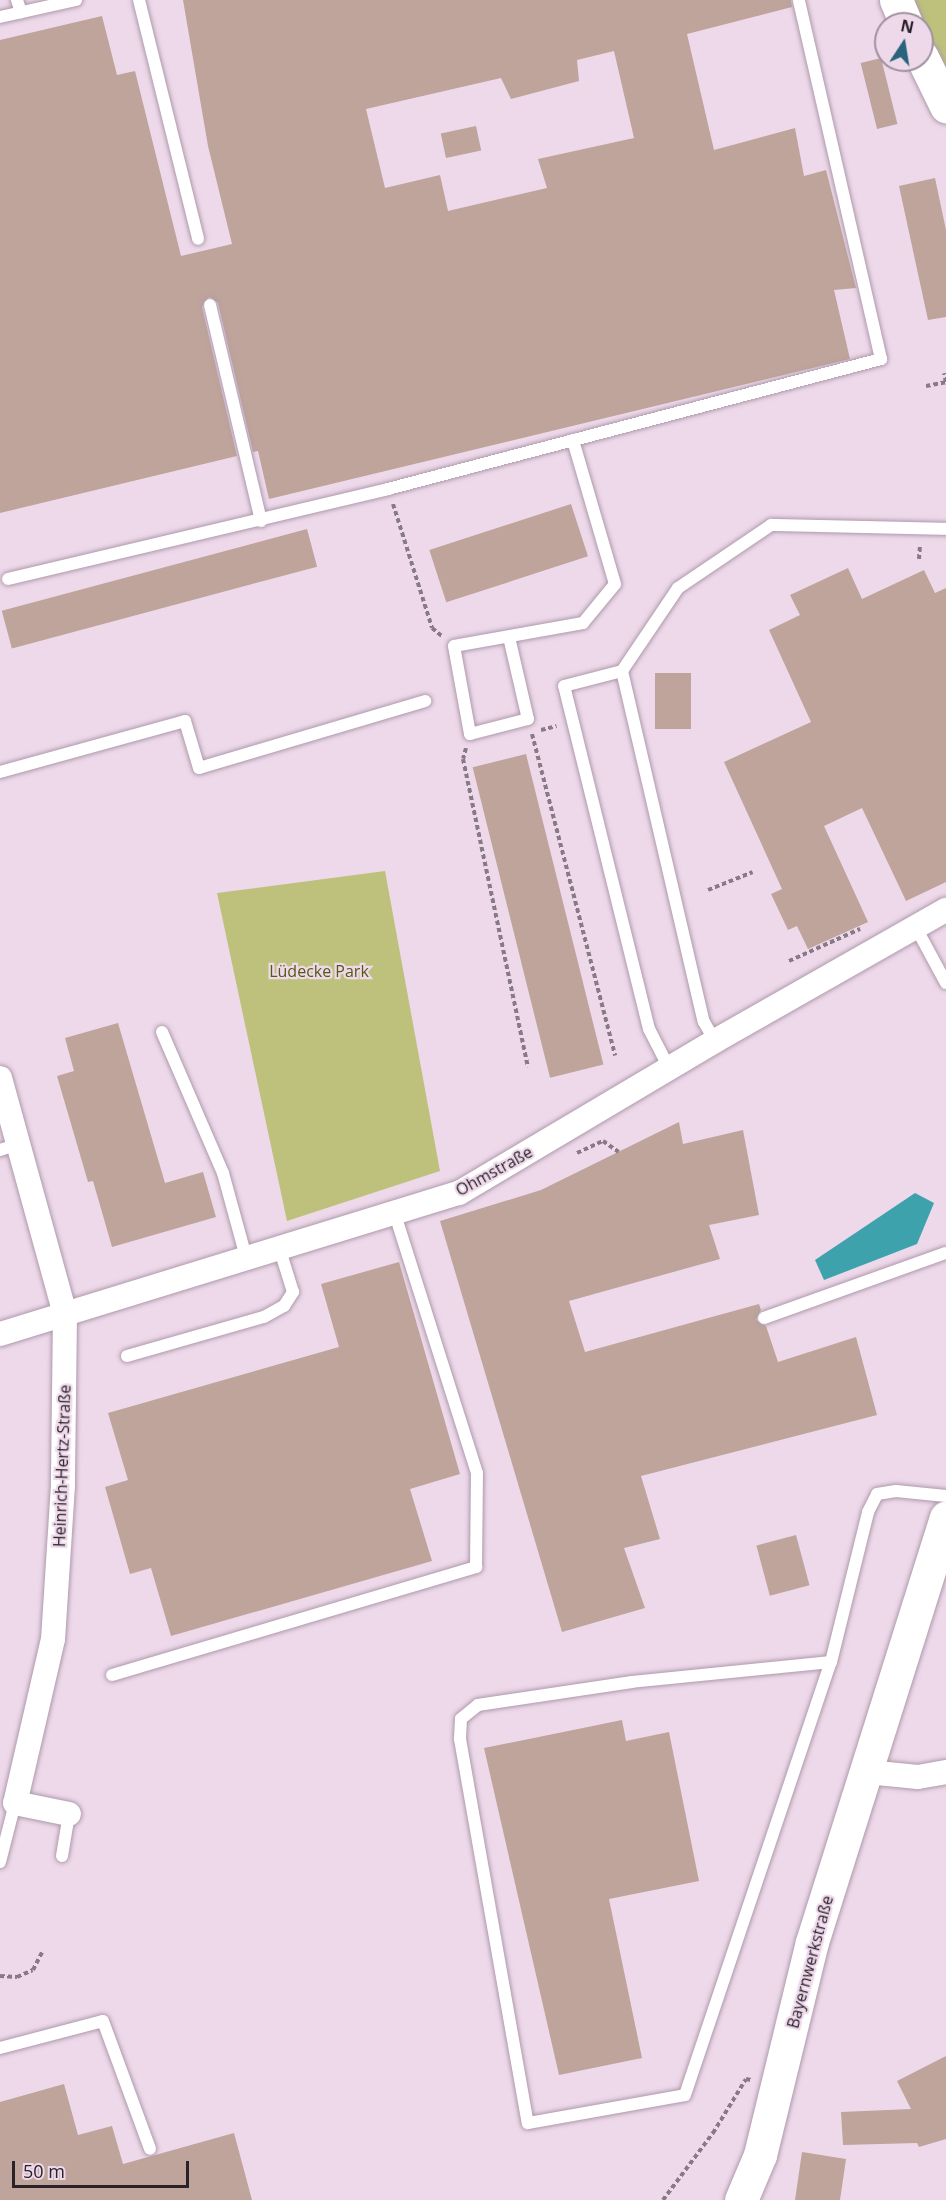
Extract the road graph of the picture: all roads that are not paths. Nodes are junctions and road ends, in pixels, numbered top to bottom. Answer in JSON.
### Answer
{"nodes":[{"id":1,"x":76,"y":0,"type":"edge"},
{"id":2,"x":139,"y":0,"type":"edge"},
{"id":3,"x":799,"y":0,"type":"edge"},
{"id":4,"x":19,"y":6,"type":"edge"},
{"id":5,"x":0,"y":17,"type":"edge"},
{"id":6,"x":929,"y":72,"type":"edge"},
{"id":7,"x":946,"y":106,"type":"edge"},
{"id":8,"x":198,"y":239,"type":"dead end"},
{"id":9,"x":210,"y":305,"type":"dead end"},
{"id":10,"x":573,"y":441,"type":"junction"},
{"id":11,"x":261,"y":521,"type":"junction"},
{"id":12,"x":946,"y":529,"type":"edge"},
{"id":13,"x":8,"y":579,"type":"dead end"},
{"id":14,"x":508,"y":637,"type":"junction"},
{"id":15,"x":622,"y":671,"type":"junction"},
{"id":16,"x":425,"y":700,"type":"dead end"},
{"id":17,"x":0,"y":772,"type":"edge"},
{"id":18,"x":946,"y":910,"type":"edge"},
{"id":19,"x":915,"y":926,"type":"junction"},
{"id":20,"x":946,"y":983,"type":"edge"},
{"id":21,"x":162,"y":1032,"type":"dead end"},
{"id":22,"x":715,"y":1041,"type":"junction"},
{"id":23,"x":670,"y":1070,"type":"junction"},
{"id":24,"x":0,"y":1078,"type":"edge"},
{"id":25,"x":9,"y":1147,"type":"edge"},
{"id":26,"x":394,"y":1210,"type":"junction"},
{"id":27,"x":279,"y":1247,"type":"junction"},
{"id":28,"x":946,"y":1253,"type":"edge"},
{"id":29,"x":246,"y":1257,"type":"junction"},
{"id":30,"x":65,"y":1314,"type":"junction"},
{"id":31,"x":764,"y":1318,"type":"dead end"},
{"id":32,"x":0,"y":1334,"type":"edge"},
{"id":33,"x":127,"y":1356,"type":"dead end"},
{"id":34,"x":946,"y":1496,"type":"edge"},
{"id":35,"x":946,"y":1518,"type":"edge"},
{"id":36,"x":831,"y":1662,"type":"junction"},
{"id":37,"x":112,"y":1675,"type":"dead end"},
{"id":38,"x":867,"y":1772,"type":"junction"},
{"id":39,"x":946,"y":1772,"type":"edge"},
{"id":40,"x":15,"y":1803,"type":"junction"},
{"id":41,"x":69,"y":1814,"type":"joint"},
{"id":42,"x":62,"y":1856,"type":"dead end"},
{"id":43,"x":0,"y":1862,"type":"edge"},
{"id":44,"x":0,"y":2048,"type":"edge"},
{"id":45,"x":150,"y":2149,"type":"dead end"},
{"id":46,"x":741,"y":2200,"type":"edge"}],
"edges":[{"from":1,"to":4,"type":"lane"},
{"from":2,"to":8,"type":"lane"},
{"from":3,"to":10,"type":"lane"},
{"from":4,"to":5,"type":"lane"},
{"from":6,"to":7,"type":"street"},
{"from":9,"to":11,"type":"lane"},
{"from":10,"to":11,"type":"lane"},
{"from":10,"to":14,"type":"lane"},
{"from":11,"to":13,"type":"lane"},
{"from":12,"to":15,"type":"lane"},
{"from":14,"to":14,"type":"lane"},
{"from":15,"to":22,"type":"lane"},
{"from":15,"to":23,"type":"lane"},
{"from":16,"to":17,"type":"lane"},
{"from":18,"to":19,"type":"street","name":"Ohmstraße"},
{"from":19,"to":20,"type":"lane"},
{"from":19,"to":22,"type":"street","name":"Ohmstraße"},
{"from":21,"to":29,"type":"lane"},
{"from":22,"to":23,"type":"street","name":"Ohmstraße"},
{"from":23,"to":26,"type":"street","name":"Ohmstraße"},
{"from":24,"to":25,"type":"street","name":"Heinrich-Hertz-Straße"},
{"from":25,"to":30,"type":"street","name":"Heinrich-Hertz-Straße"},
{"from":26,"to":27,"type":"street","name":"Ohmstraße"},
{"from":26,"to":37,"type":"lane"},
{"from":27,"to":29,"type":"street","name":"Ohmstraße"},
{"from":27,"to":33,"type":"lane"},
{"from":28,"to":31,"type":"lane"},
{"from":29,"to":30,"type":"street","name":"Ohmstraße"},
{"from":30,"to":32,"type":"street","name":"Ohmstraße"},
{"from":30,"to":40,"type":"street","name":"Heinrich-Hertz-Straße"},
{"from":34,"to":36,"type":"lane"},
{"from":35,"to":38,"type":"street","name":"Bayernwerkstraße"},
{"from":36,"to":36,"type":"lane"},
{"from":38,"to":39,"type":"street"},
{"from":38,"to":46,"type":"street","name":"Bayernwerkstraße"},
{"from":40,"to":41,"type":"street"},
{"from":40,"to":43,"type":"lane"},
{"from":41,"to":42,"type":"lane"},
{"from":44,"to":45,"type":"lane"}]}
